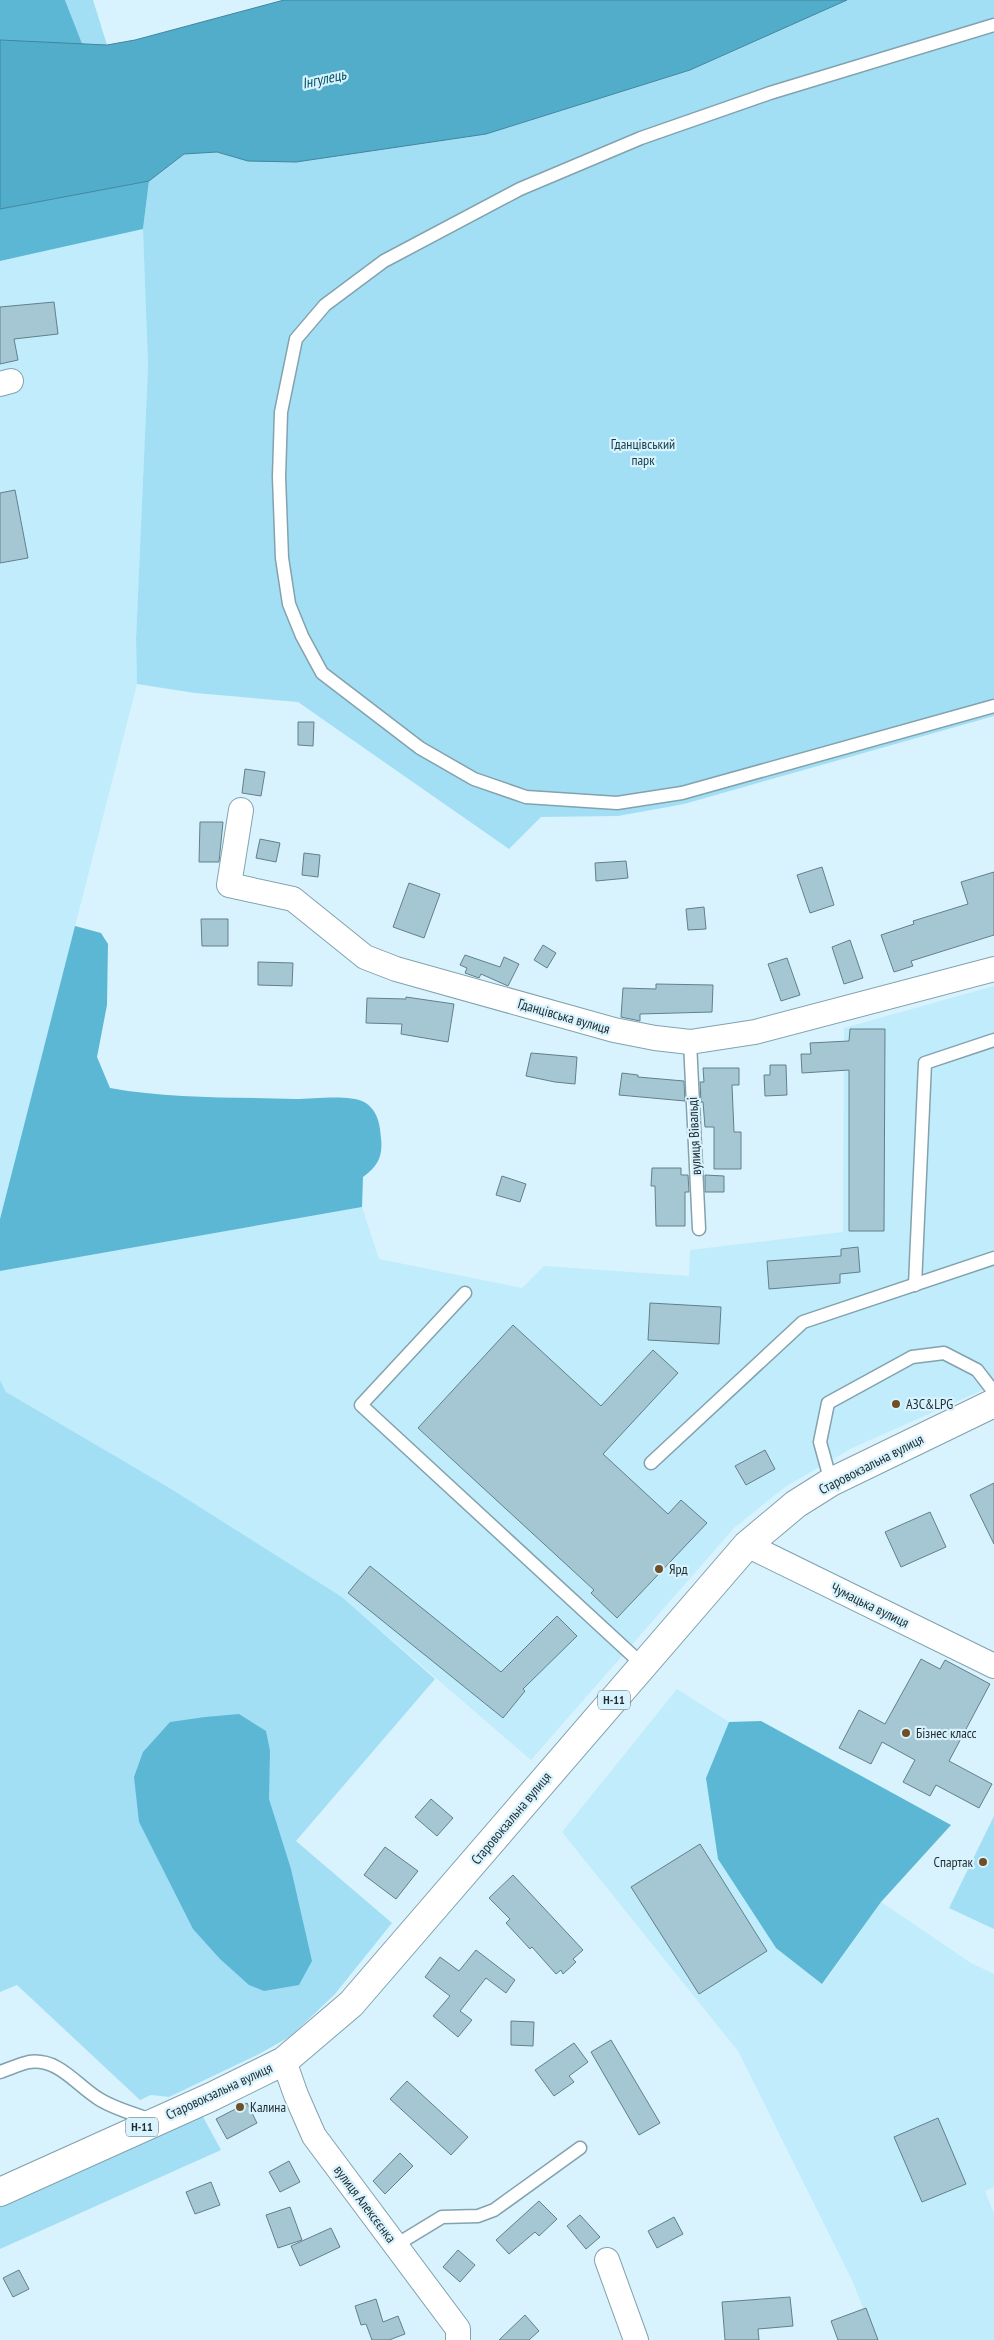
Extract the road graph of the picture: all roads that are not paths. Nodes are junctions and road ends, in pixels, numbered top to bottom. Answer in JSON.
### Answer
{"nodes":[{"id":1,"x":994,"y":25,"type":"edge"},
{"id":2,"x":994,"y":706,"type":"edge"},
{"id":3,"x":240,"y":810,"type":"dead end"},
{"id":4,"x":994,"y":969,"type":"edge"},
{"id":5,"x":994,"y":1040,"type":"edge"},
{"id":6,"x":690,"y":1042,"type":"junction"},
{"id":7,"x":699,"y":1229,"type":"dead end"},
{"id":8,"x":994,"y":1258,"type":"edge"},
{"id":9,"x":915,"y":1284,"type":"junction"},
{"id":10,"x":465,"y":1293,"type":"dead end"},
{"id":11,"x":994,"y":1392,"type":"edge"},
{"id":12,"x":994,"y":1403,"type":"edge"},
{"id":13,"x":651,"y":1463,"type":"dead end"},
{"id":14,"x":831,"y":1482,"type":"junction"},
{"id":15,"x":747,"y":1545,"type":"junction"},
{"id":16,"x":644,"y":1666,"type":"junction"},
{"id":17,"x":994,"y":1666,"type":"edge"},
{"id":18,"x":284,"y":2061,"type":"junction"},
{"id":19,"x":0,"y":2072,"type":"edge"},
{"id":20,"x":155,"y":2121,"type":"junction"},
{"id":21,"x":580,"y":2148,"type":"dead end"},
{"id":22,"x":0,"y":2192,"type":"edge"},
{"id":23,"x":396,"y":2245,"type":"junction"},
{"id":24,"x":607,"y":2260,"type":"dead end"},
{"id":25,"x":461,"y":2336,"type":"edge"},
{"id":26,"x":636,"y":2340,"type":"edge"}],
"edges":[{"from":1,"to":2,"type":"lane"},
{"from":3,"to":6,"type":"street","name":"Гданцівська вулиця"},
{"from":4,"to":6,"type":"street","name":"Гданцівська вулиця"},
{"from":5,"to":9,"type":"lane"},
{"from":6,"to":7,"type":"lane","name":"вулиця Вівальді"},
{"from":8,"to":9,"type":"lane"},
{"from":9,"to":13,"type":"lane"},
{"from":10,"to":16,"type":"lane"},
{"from":11,"to":14,"type":"lane"},
{"from":12,"to":14,"type":"main road","name":"Старовокзальна вулиця","number":"Н-11"},
{"from":14,"to":15,"type":"main road","name":"Старовокзальна вулиця","number":"Н-11"},
{"from":15,"to":16,"type":"main road","name":"Старовокзальна вулиця","number":"Н-11"},
{"from":15,"to":17,"type":"street","name":"Чумацька вулиця"},
{"from":16,"to":18,"type":"main road","name":"Старовокзальна вулиця","number":"Н-11"},
{"from":18,"to":20,"type":"main road","name":"Старовокзальна вулиця","number":"Н-11"},
{"from":18,"to":23,"type":"street","name":"вулиця Алексєєнка"},
{"from":19,"to":20,"type":"lane"},
{"from":20,"to":22,"type":"main road","name":"Старовокзальна вулиця","number":"Н-11"},
{"from":21,"to":23,"type":"lane"},
{"from":23,"to":25,"type":"street","name":"вулиця Алексєєнка"},
{"from":24,"to":26,"type":"street"}]}
